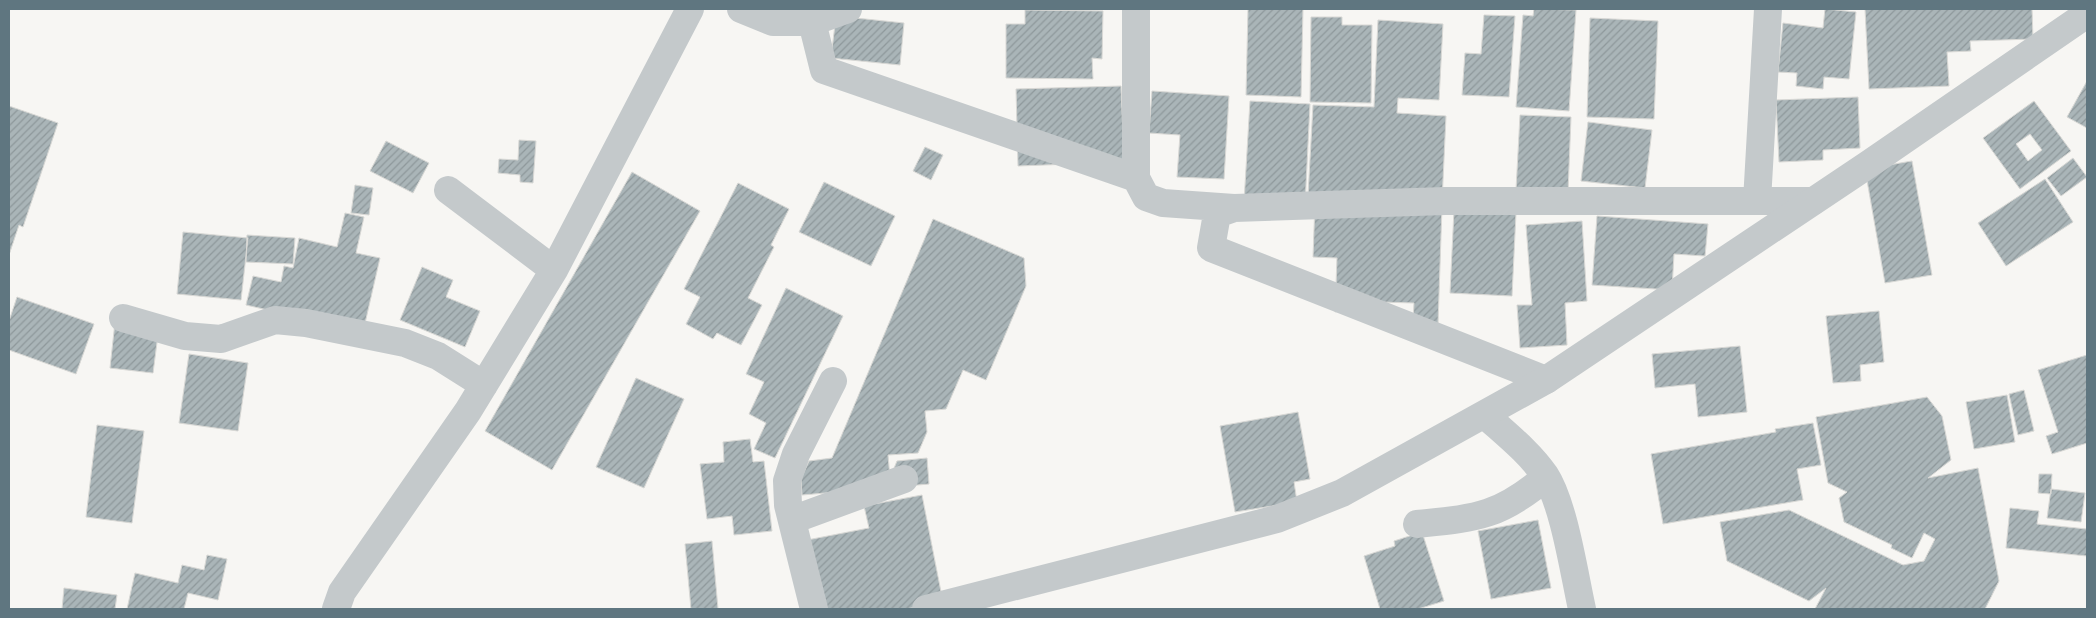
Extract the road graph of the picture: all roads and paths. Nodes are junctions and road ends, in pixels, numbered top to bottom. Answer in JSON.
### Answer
{"nodes":[{"id":1,"x":690,"y":9,"type":"edge"},
{"id":2,"x":741,"y":9,"type":"edge"},
{"id":3,"x":848,"y":9,"type":"edge"},
{"id":4,"x":1136,"y":9,"type":"edge"},
{"id":5,"x":1768,"y":9,"type":"edge"},
{"id":6,"x":2087,"y":14,"type":"edge"},
{"id":7,"x":812,"y":22,"type":"junction"},
{"id":8,"x":1136,"y":178,"type":"junction"},
{"id":9,"x":448,"y":190,"type":"dead end"},
{"id":10,"x":1757,"y":202,"type":"junction"},
{"id":11,"x":1813,"y":202,"type":"junction"},
{"id":12,"x":1234,"y":208,"type":"junction"},
{"id":13,"x":554,"y":270,"type":"junction"},
{"id":14,"x":124,"y":318,"type":"dead end"},
{"id":15,"x":1546,"y":380,"type":"junction"},
{"id":16,"x":833,"y":381,"type":"dead end"},
{"id":17,"x":484,"y":385,"type":"junction"},
{"id":18,"x":1485,"y":415,"type":"junction"},
{"id":19,"x":1546,"y":477,"type":"junction"},
{"id":20,"x":904,"y":478,"type":"dead end"},
{"id":21,"x":792,"y":520,"type":"junction"},
{"id":22,"x":1417,"y":524,"type":"dead end"},
{"id":23,"x":336,"y":609,"type":"edge"},
{"id":24,"x":814,"y":609,"type":"edge"},
{"id":25,"x":926,"y":609,"type":"edge"},
{"id":26,"x":1582,"y":609,"type":"edge"}],
"edges":[{"from":1,"to":13,"type":"street"},
{"from":2,"to":7,"type":"street"},
{"from":3,"to":7,"type":"street"},
{"from":4,"to":8,"type":"street"},
{"from":5,"to":10,"type":"street"},
{"from":6,"to":11,"type":"street"},
{"from":7,"to":8,"type":"street"},
{"from":8,"to":12,"type":"street"},
{"from":9,"to":13,"type":"street"},
{"from":10,"to":11,"type":"street"},
{"from":10,"to":12,"type":"street"},
{"from":11,"to":15,"type":"street"},
{"from":12,"to":15,"type":"street"},
{"from":13,"to":17,"type":"street"},
{"from":14,"to":17,"type":"street"},
{"from":15,"to":18,"type":"street"},
{"from":16,"to":21,"type":"street"},
{"from":17,"to":23,"type":"street"},
{"from":18,"to":19,"type":"street"},
{"from":18,"to":25,"type":"street"},
{"from":19,"to":22,"type":"street"},
{"from":19,"to":26,"type":"street"},
{"from":20,"to":21,"type":"street"},
{"from":21,"to":24,"type":"street"}]}
